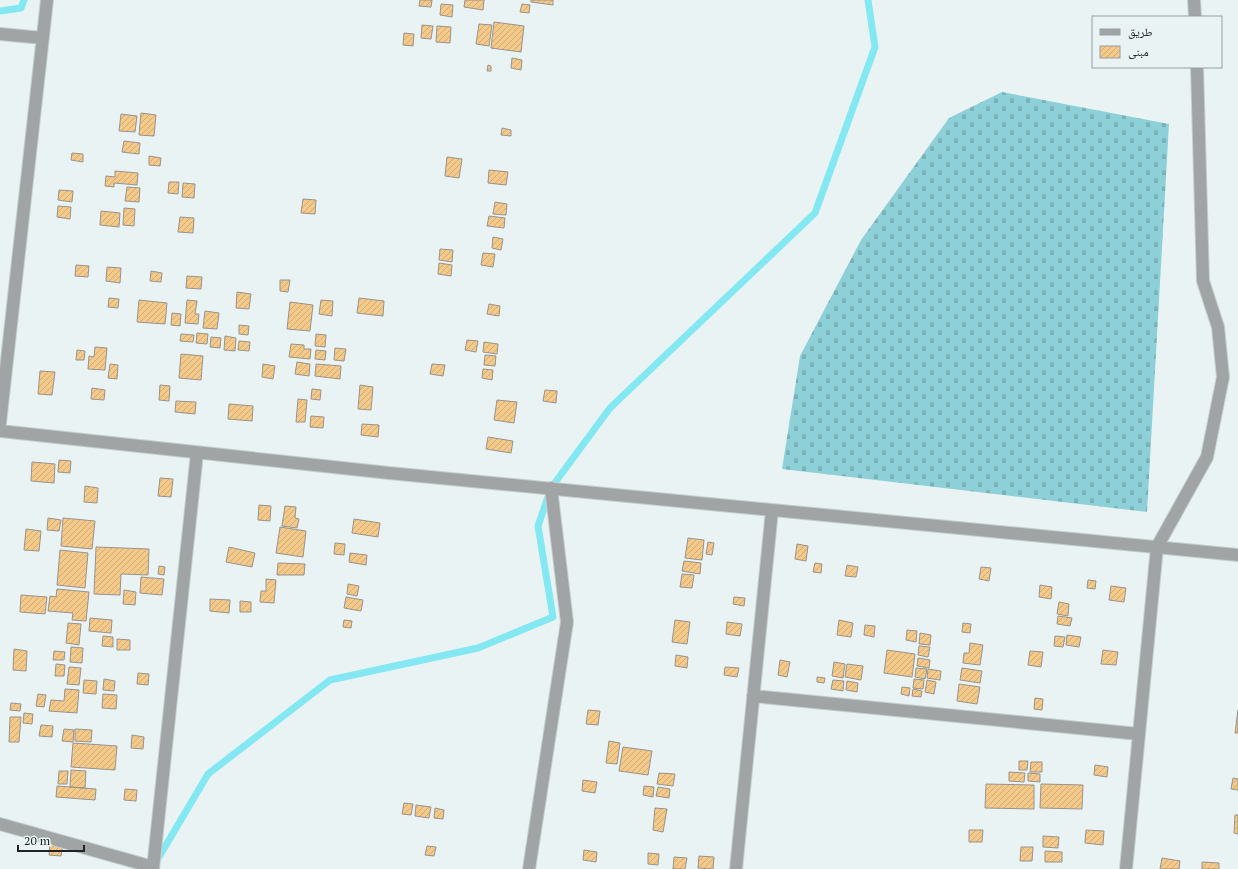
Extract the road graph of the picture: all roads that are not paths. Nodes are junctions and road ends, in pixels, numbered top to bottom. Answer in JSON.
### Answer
{"nodes":[{"id":1,"x":47,"y":0,"type":"edge"},
{"id":2,"x":1194,"y":0,"type":"edge"},
{"id":3,"x":1195,"y":16,"type":"edge"},
{"id":4,"x":0,"y":34,"type":"edge"},
{"id":5,"x":43,"y":38,"type":"junction"},
{"id":6,"x":1196,"y":68,"type":"edge"},
{"id":7,"x":0,"y":423,"type":"edge"},
{"id":8,"x":0,"y":431,"type":"edge"},
{"id":9,"x":197,"y":453,"type":"junction"},
{"id":10,"x":551,"y":488,"type":"junction"},
{"id":11,"x":772,"y":510,"type":"junction"},
{"id":12,"x":1157,"y":547,"type":"junction"},
{"id":13,"x":1238,"y":555,"type":"edge"},
{"id":14,"x":753,"y":696,"type":"junction"},
{"id":15,"x":1139,"y":734,"type":"junction"},
{"id":16,"x":0,"y":824,"type":"edge"},
{"id":17,"x":153,"y":868,"type":"edge"},
{"id":18,"x":529,"y":869,"type":"edge"},
{"id":19,"x":736,"y":869,"type":"edge"},
{"id":20,"x":1126,"y":869,"type":"edge"}],
"edges":[{"from":1,"to":5,"type":"street"},
{"from":2,"to":3,"type":"street"},
{"from":4,"to":5,"type":"street"},
{"from":5,"to":7,"type":"street"},
{"from":6,"to":12,"type":"street"},
{"from":8,"to":9,"type":"street"},
{"from":9,"to":10,"type":"street"},
{"from":9,"to":17,"type":"street"},
{"from":10,"to":11,"type":"street"},
{"from":10,"to":18,"type":"street"},
{"from":11,"to":12,"type":"street"},
{"from":11,"to":14,"type":"street"},
{"from":12,"to":13,"type":"street"},
{"from":12,"to":15,"type":"street"},
{"from":14,"to":15,"type":"street"},
{"from":14,"to":19,"type":"street"},
{"from":15,"to":20,"type":"street"},
{"from":16,"to":17,"type":"street"}]}
